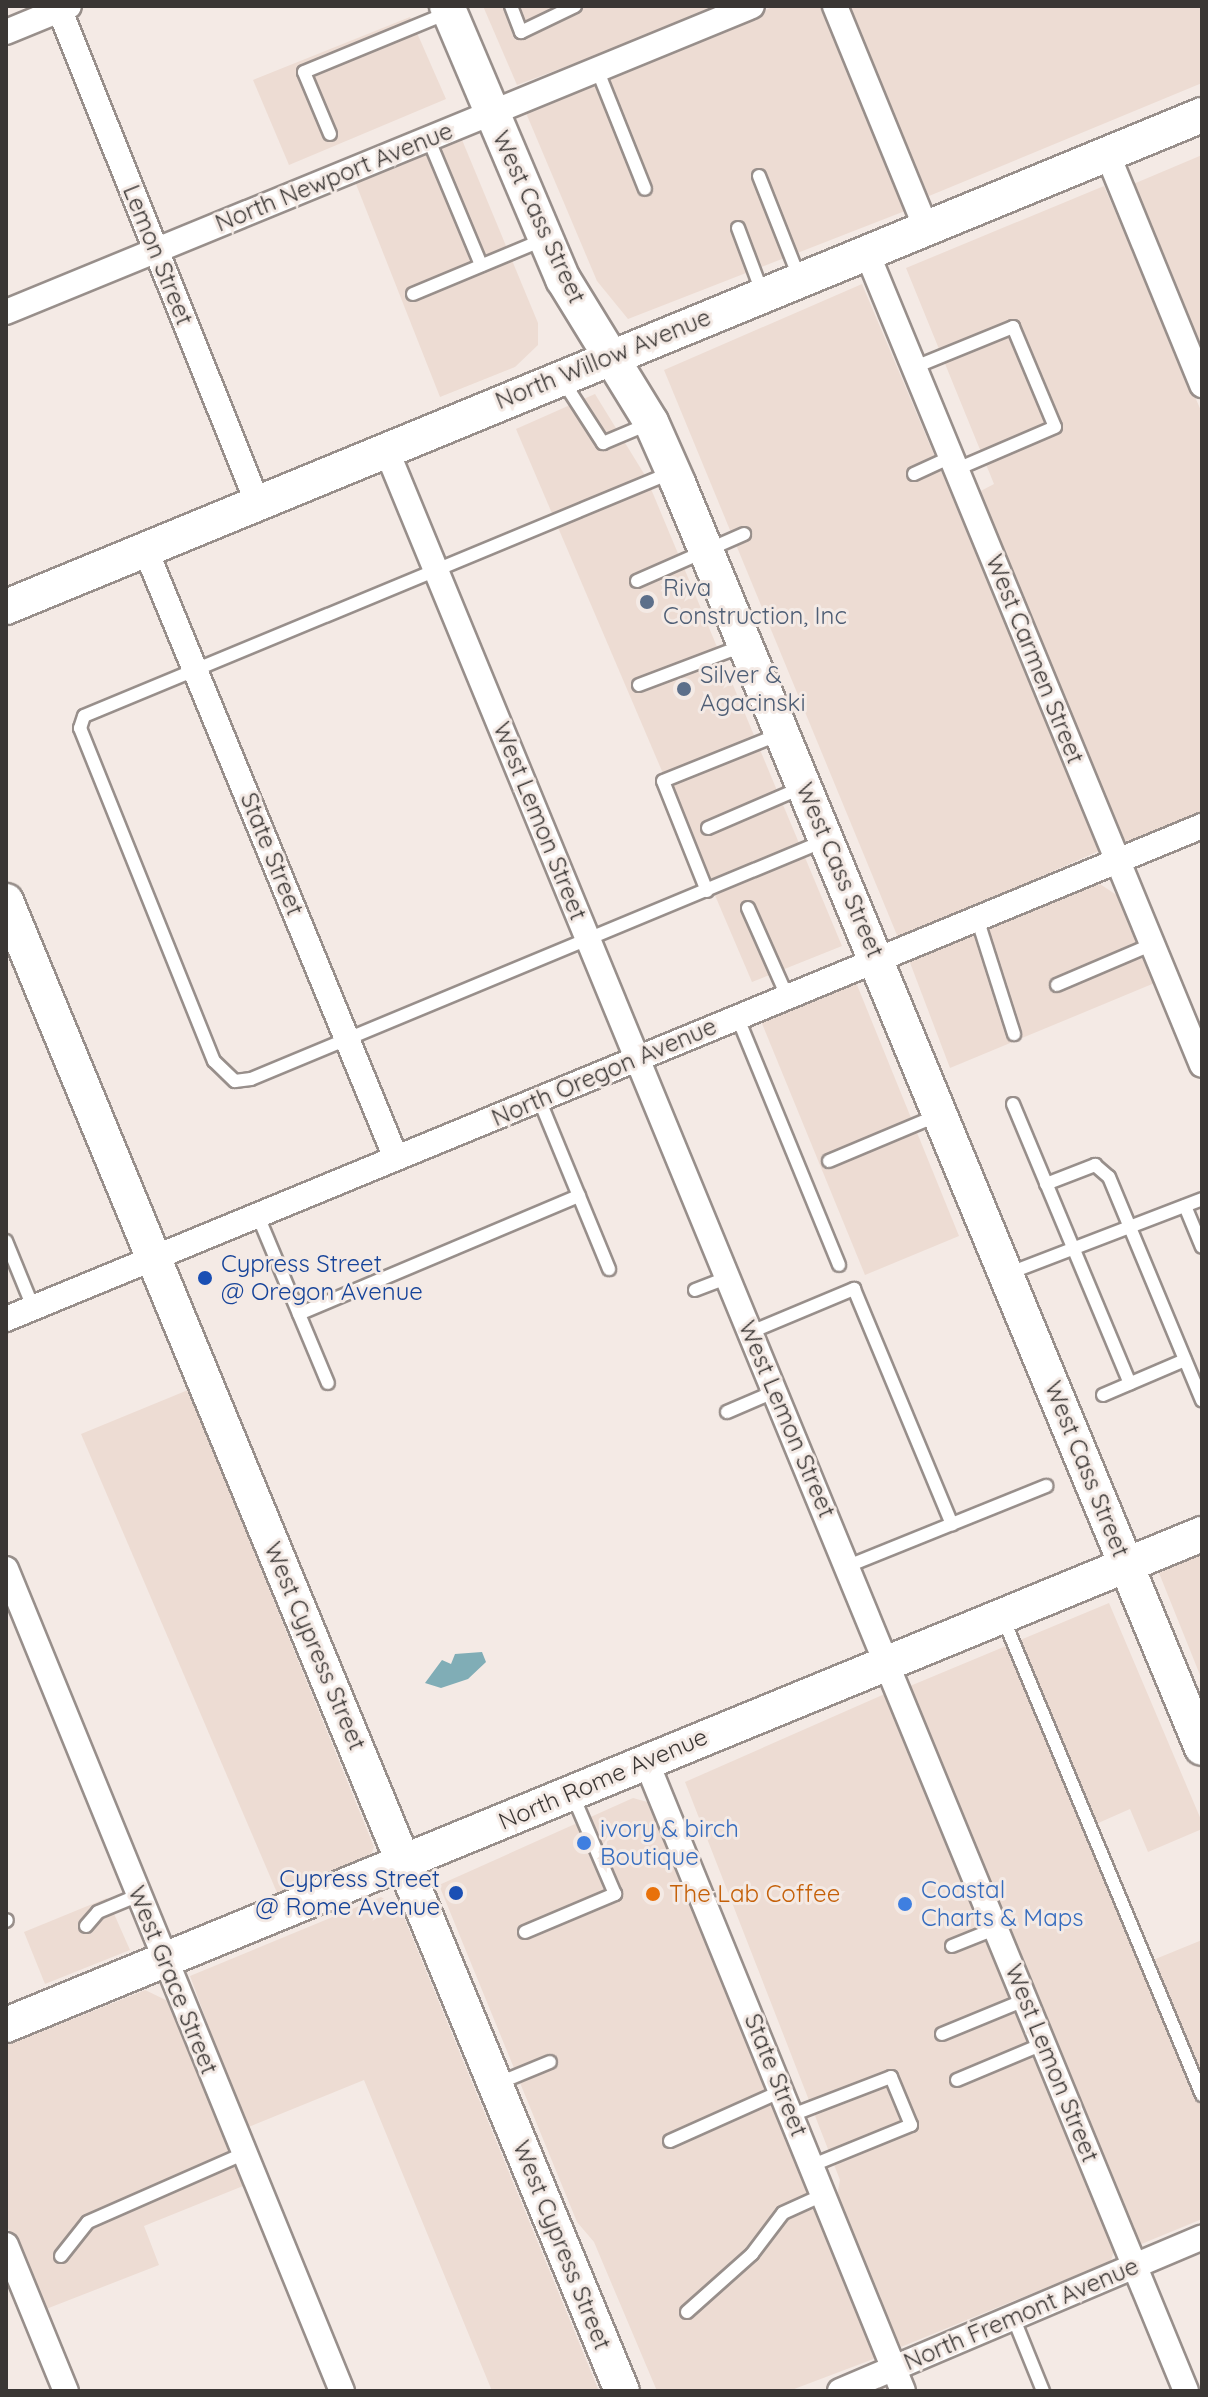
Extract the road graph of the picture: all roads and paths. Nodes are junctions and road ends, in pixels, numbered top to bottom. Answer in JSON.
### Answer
{"nodes":[{"id":1,"x":511,"y":6,"type":"edge"},
{"id":2,"x":575,"y":6,"type":"edge"},
{"id":3,"x":752,"y":6,"type":"edge"},
{"id":4,"x":835,"y":6,"type":"edge"},
{"id":5,"x":62,"y":7,"type":"edge"},
{"id":6,"x":449,"y":9,"type":"edge"},
{"id":7,"x":6,"y":32,"type":"edge"},
{"id":8,"x":597,"y":69,"type":"junction"},
{"id":9,"x":491,"y":112,"type":"junction"},
{"id":10,"x":1202,"y":115,"type":"edge"},
{"id":11,"x":330,"y":134,"type":"dead end"},
{"id":12,"x":428,"y":138,"type":"junction"},
{"id":13,"x":1107,"y":153,"type":"junction"},
{"id":14,"x":759,"y":176,"type":"dead end"},
{"id":15,"x":645,"y":189,"type":"dead end"},
{"id":16,"x":738,"y":228,"type":"dead end"},
{"id":17,"x":926,"y":228,"type":"junction"},
{"id":18,"x":545,"y":239,"type":"junction"},
{"id":19,"x":155,"y":250,"type":"junction"},
{"id":20,"x":867,"y":253,"type":"junction"},
{"id":21,"x":481,"y":265,"type":"junction"},
{"id":22,"x":800,"y":279,"type":"junction"},
{"id":23,"x":763,"y":293,"type":"junction"},
{"id":24,"x":413,"y":294,"type":"dead end"},
{"id":25,"x":6,"y":312,"type":"edge"},
{"id":26,"x":610,"y":354,"type":"junction"},
{"id":27,"x":915,"y":367,"type":"junction"},
{"id":28,"x":559,"y":375,"type":"junction"},
{"id":29,"x":1202,"y":385,"type":"edge"},
{"id":30,"x":651,"y":422,"type":"junction"},
{"id":31,"x":386,"y":449,"type":"junction"},
{"id":32,"x":954,"y":463,"type":"junction"},
{"id":33,"x":672,"y":472,"type":"junction"},
{"id":34,"x":914,"y":474,"type":"dead end"},
{"id":35,"x":258,"y":504,"type":"junction"},
{"id":36,"x":744,"y":534,"type":"dead end"},
{"id":37,"x":146,"y":551,"type":"junction"},
{"id":38,"x":706,"y":551,"type":"junction"},
{"id":39,"x":435,"y":568,"type":"junction"},
{"id":40,"x":637,"y":581,"type":"dead end"},
{"id":41,"x":6,"y":607,"type":"edge"},
{"id":42,"x":745,"y":645,"type":"junction"},
{"id":43,"x":196,"y":669,"type":"junction"},
{"id":44,"x":639,"y":685,"type":"dead end"},
{"id":45,"x":783,"y":733,"type":"junction"},
{"id":46,"x":805,"y":786,"type":"junction"},
{"id":47,"x":1202,"y":826,"type":"edge"},
{"id":48,"x":708,"y":828,"type":"dead end"},
{"id":49,"x":827,"y":840,"type":"junction"},
{"id":50,"x":1119,"y":861,"type":"junction"},
{"id":51,"x":707,"y":891,"type":"junction"},
{"id":52,"x":6,"y":901,"type":"edge"},
{"id":53,"x":748,"y":908,"type":"dead end"},
{"id":54,"x":977,"y":918,"type":"junction"},
{"id":55,"x":590,"y":942,"type":"junction"},
{"id":56,"x":1153,"y":944,"type":"junction"},
{"id":57,"x":877,"y":959,"type":"junction"},
{"id":58,"x":1057,"y":985,"type":"dead end"},
{"id":59,"x":787,"y":996,"type":"junction"},
{"id":60,"x":737,"y":1016,"type":"junction"},
{"id":61,"x":1014,"y":1034,"type":"dead end"},
{"id":62,"x":348,"y":1041,"type":"junction"},
{"id":63,"x":637,"y":1058,"type":"junction"},
{"id":64,"x":1202,"y":1065,"type":"edge"},
{"id":65,"x":539,"y":1099,"type":"junction"},
{"id":66,"x":1013,"y":1104,"type":"dead end"},
{"id":67,"x":941,"y":1114,"type":"junction"},
{"id":68,"x":396,"y":1158,"type":"junction"},
{"id":69,"x":829,"y":1161,"type":"dead end"},
{"id":70,"x":1046,"y":1184,"type":"junction"},
{"id":71,"x":579,"y":1196,"type":"junction"},
{"id":72,"x":1202,"y":1199,"type":"edge"},
{"id":73,"x":1185,"y":1206,"type":"junction"},
{"id":74,"x":258,"y":1216,"type":"junction"},
{"id":75,"x":1130,"y":1227,"type":"junction"},
{"id":76,"x":6,"y":1241,"type":"edge"},
{"id":77,"x":1202,"y":1247,"type":"edge"},
{"id":78,"x":1074,"y":1249,"type":"junction"},
{"id":79,"x":154,"y":1258,"type":"junction"},
{"id":80,"x":839,"y":1265,"type":"dead end"},
{"id":81,"x":609,"y":1269,"type":"dead end"},
{"id":82,"x":1007,"y":1274,"type":"junction"},
{"id":83,"x":729,"y":1277,"type":"junction"},
{"id":84,"x":695,"y":1290,"type":"dead end"},
{"id":85,"x":33,"y":1307,"type":"junction"},
{"id":86,"x":299,"y":1314,"type":"junction"},
{"id":87,"x":6,"y":1319,"type":"edge"},
{"id":88,"x":751,"y":1332,"type":"junction"},
{"id":89,"x":1185,"y":1360,"type":"junction"},
{"id":90,"x":328,"y":1383,"type":"dead end"},
{"id":91,"x":1130,"y":1384,"type":"junction"},
{"id":92,"x":776,"y":1391,"type":"junction"},
{"id":93,"x":1103,"y":1395,"type":"dead end"},
{"id":94,"x":1202,"y":1400,"type":"edge"},
{"id":95,"x":727,"y":1412,"type":"dead end"},
{"id":96,"x":1046,"y":1486,"type":"dead end"},
{"id":97,"x":952,"y":1524,"type":"junction"},
{"id":98,"x":1202,"y":1534,"type":"edge"},
{"id":99,"x":848,"y":1566,"type":"junction"},
{"id":100,"x":1127,"y":1566,"type":"junction"},
{"id":101,"x":6,"y":1569,"type":"edge"},
{"id":102,"x":1002,"y":1616,"type":"junction"},
{"id":103,"x":888,"y":1661,"type":"junction"},
{"id":104,"x":1202,"y":1748,"type":"edge"},
{"id":105,"x":646,"y":1761,"type":"junction"},
{"id":106,"x":572,"y":1792,"type":"junction"},
{"id":107,"x":404,"y":1861,"type":"junction"},
{"id":108,"x":139,"y":1895,"type":"junction"},
{"id":109,"x":86,"y":1926,"type":"dead end"},
{"id":110,"x":997,"y":1928,"type":"junction"},
{"id":111,"x":525,"y":1932,"type":"dead end"},
{"id":112,"x":952,"y":1946,"type":"dead end"},
{"id":113,"x":166,"y":1960,"type":"junction"},
{"id":114,"x":1027,"y":1999,"type":"junction"},
{"id":115,"x":6,"y":2025,"type":"edge"},
{"id":116,"x":942,"y":2034,"type":"dead end"},
{"id":117,"x":1045,"y":2043,"type":"junction"},
{"id":118,"x":550,"y":2062,"type":"dead end"},
{"id":119,"x":957,"y":2080,"type":"dead end"},
{"id":120,"x":496,"y":2084,"type":"junction"},
{"id":121,"x":782,"y":2091,"type":"junction"},
{"id":122,"x":1202,"y":2095,"type":"edge"},
{"id":123,"x":792,"y":2115,"type":"junction"},
{"id":124,"x":670,"y":2141,"type":"dead end"},
{"id":125,"x":243,"y":2154,"type":"junction"},
{"id":126,"x":813,"y":2165,"type":"junction"},
{"id":127,"x":825,"y":2194,"type":"junction"},
{"id":128,"x":1202,"y":2237,"type":"edge"},
{"id":129,"x":6,"y":2245,"type":"edge"},
{"id":130,"x":61,"y":2256,"type":"dead end"},
{"id":131,"x":1134,"y":2265,"type":"junction"},
{"id":132,"x":687,"y":2312,"type":"dead end"},
{"id":133,"x":1013,"y":2317,"type":"junction"},
{"id":134,"x":899,"y":2380,"type":"edge"},
{"id":135,"x":66,"y":2391,"type":"edge"},
{"id":136,"x":342,"y":2391,"type":"edge"},
{"id":137,"x":622,"y":2391,"type":"edge"},
{"id":138,"x":840,"y":2391,"type":"edge"},
{"id":139,"x":1043,"y":2391,"type":"edge"},
{"id":140,"x":1186,"y":2391,"type":"edge"}],
"edges":[{"from":1,"to":2,"type":"lane"},
{"from":3,"to":8,"type":"street","name":"North Newport Avenue"},
{"from":4,"to":17,"type":"street"},
{"from":5,"to":7,"type":"street"},
{"from":5,"to":19,"type":"street","name":"Lemon Street"},
{"from":6,"to":9,"type":"street","name":"West Cass Street"},
{"from":6,"to":11,"type":"lane"},
{"from":8,"to":9,"type":"street","name":"North Newport Avenue"},
{"from":8,"to":15,"type":"lane"},
{"from":9,"to":12,"type":"street","name":"North Newport Avenue"},
{"from":9,"to":18,"type":"street","name":"West Cass Street"},
{"from":10,"to":13,"type":"street","name":"North Willow Avenue"},
{"from":12,"to":19,"type":"street","name":"North Newport Avenue"},
{"from":12,"to":21,"type":"lane"},
{"from":13,"to":17,"type":"street","name":"North Willow Avenue"},
{"from":13,"to":29,"type":"street"},
{"from":14,"to":22,"type":"lane"},
{"from":16,"to":23,"type":"lane"},
{"from":17,"to":20,"type":"street","name":"North Willow Avenue"},
{"from":18,"to":21,"type":"lane"},
{"from":18,"to":26,"type":"street","name":"West Cass Street"},
{"from":19,"to":25,"type":"street","name":"North Newport Avenue"},
{"from":19,"to":35,"type":"street","name":"Lemon Street"},
{"from":20,"to":22,"type":"street","name":"North Willow Avenue"},
{"from":20,"to":27,"type":"street","name":"West Carmen Street"},
{"from":21,"to":24,"type":"lane"},
{"from":22,"to":23,"type":"street","name":"North Willow Avenue"},
{"from":23,"to":26,"type":"street","name":"North Willow Avenue"},
{"from":26,"to":28,"type":"street","name":"North Willow Avenue"},
{"from":26,"to":30,"type":"street","name":"West Cass Street"},
{"from":27,"to":32,"type":"street","name":"West Carmen Street"},
{"from":27,"to":32,"type":"lane"},
{"from":28,"to":30,"type":"lane"},
{"from":28,"to":31,"type":"street","name":"North Willow Avenue"},
{"from":30,"to":33,"type":"street","name":"West Cass Street"},
{"from":31,"to":35,"type":"street","name":"North Willow Avenue"},
{"from":31,"to":39,"type":"street","name":"West Lemon Street"},
{"from":32,"to":34,"type":"lane"},
{"from":32,"to":50,"type":"street","name":"West Carmen Street"},
{"from":33,"to":38,"type":"street","name":"West Cass Street"},
{"from":33,"to":39,"type":"lane"},
{"from":35,"to":37,"type":"street","name":"North Willow Avenue"},
{"from":36,"to":38,"type":"lane"},
{"from":37,"to":41,"type":"street","name":"North Willow Avenue"},
{"from":37,"to":43,"type":"street","name":"State Street"},
{"from":38,"to":40,"type":"lane"},
{"from":38,"to":42,"type":"street","name":"West Cass Street"},
{"from":39,"to":43,"type":"lane"},
{"from":39,"to":55,"type":"street","name":"West Lemon Street"},
{"from":42,"to":44,"type":"lane"},
{"from":42,"to":45,"type":"street","name":"West Cass Street"},
{"from":43,"to":62,"type":"street","name":"State Street"},
{"from":43,"to":62,"type":"lane"},
{"from":45,"to":46,"type":"street","name":"West Cass Street"},
{"from":45,"to":51,"type":"lane"},
{"from":46,"to":48,"type":"lane"},
{"from":46,"to":49,"type":"street","name":"West Cass Street"},
{"from":47,"to":50,"type":"street","name":"North Oregon Avenue"},
{"from":49,"to":51,"type":"lane"},
{"from":49,"to":57,"type":"street","name":"West Cass Street"},
{"from":50,"to":54,"type":"street","name":"North Oregon Avenue"},
{"from":50,"to":56,"type":"street","name":"West Carmen Street"},
{"from":51,"to":55,"type":"lane"},
{"from":52,"to":79,"type":"street","name":"West Cypress Street"},
{"from":53,"to":59,"type":"lane"},
{"from":54,"to":57,"type":"street","name":"North Oregon Avenue"},
{"from":54,"to":61,"type":"lane"},
{"from":55,"to":62,"type":"lane"},
{"from":55,"to":63,"type":"street","name":"West Lemon Street"},
{"from":56,"to":58,"type":"lane"},
{"from":56,"to":64,"type":"street","name":"West Carmen Street"},
{"from":57,"to":59,"type":"street","name":"North Oregon Avenue"},
{"from":57,"to":67,"type":"street","name":"West Cass Street"},
{"from":59,"to":60,"type":"street","name":"North Oregon Avenue"},
{"from":60,"to":63,"type":"street","name":"North Oregon Avenue"},
{"from":60,"to":80,"type":"lane"},
{"from":62,"to":68,"type":"street","name":"State Street"},
{"from":63,"to":65,"type":"street","name":"North Oregon Avenue"},
{"from":63,"to":83,"type":"street","name":"West Lemon Street"},
{"from":65,"to":68,"type":"street","name":"North Oregon Avenue"},
{"from":65,"to":71,"type":"lane"},
{"from":66,"to":70,"type":"lane"},
{"from":67,"to":69,"type":"lane"},
{"from":67,"to":82,"type":"street","name":"West Cass Street"},
{"from":68,"to":74,"type":"street","name":"North Oregon Avenue"},
{"from":70,"to":75,"type":"lane"},
{"from":70,"to":78,"type":"lane"},
{"from":71,"to":81,"type":"lane"},
{"from":71,"to":86,"type":"lane"},
{"from":72,"to":73,"type":"lane"},
{"from":73,"to":75,"type":"lane"},
{"from":73,"to":77,"type":"lane"},
{"from":74,"to":79,"type":"street","name":"North Oregon Avenue"},
{"from":74,"to":86,"type":"lane"},
{"from":75,"to":78,"type":"lane"},
{"from":75,"to":89,"type":"lane"},
{"from":76,"to":85,"type":"lane"},
{"from":78,"to":82,"type":"lane"},
{"from":78,"to":91,"type":"lane"},
{"from":79,"to":85,"type":"street","name":"North Oregon Avenue"},
{"from":79,"to":107,"type":"street","name":"West Cypress Street"},
{"from":82,"to":100,"type":"street","name":"West Cass Street"},
{"from":83,"to":84,"type":"lane"},
{"from":83,"to":88,"type":"street","name":"West Lemon Street"},
{"from":85,"to":87,"type":"street","name":"North Oregon Avenue"},
{"from":86,"to":90,"type":"lane"},
{"from":88,"to":92,"type":"street","name":"West Lemon Street"},
{"from":88,"to":97,"type":"lane"},
{"from":89,"to":91,"type":"lane"},
{"from":89,"to":94,"type":"lane"},
{"from":91,"to":93,"type":"lane"},
{"from":92,"to":95,"type":"lane"},
{"from":92,"to":99,"type":"street","name":"West Lemon Street"},
{"from":96,"to":97,"type":"lane"},
{"from":97,"to":99,"type":"lane"},
{"from":98,"to":100,"type":"street","name":"North Rome Avenue"},
{"from":99,"to":103,"type":"street","name":"West Lemon Street"},
{"from":100,"to":102,"type":"street","name":"North Rome Avenue"},
{"from":100,"to":104,"type":"street","name":"West Cass Street"},
{"from":101,"to":108,"type":"street","name":"West Grace Street"},
{"from":102,"to":103,"type":"street","name":"North Rome Avenue"},
{"from":102,"to":122,"type":"lane"},
{"from":103,"to":105,"type":"street","name":"North Rome Avenue"},
{"from":103,"to":110,"type":"street","name":"West Lemon Street"},
{"from":105,"to":106,"type":"street","name":"North Rome Avenue"},
{"from":105,"to":121,"type":"street","name":"State Street"},
{"from":106,"to":107,"type":"street","name":"North Rome Avenue"},
{"from":106,"to":111,"type":"lane"},
{"from":107,"to":113,"type":"street","name":"North Rome Avenue"},
{"from":107,"to":120,"type":"street","name":"West Cypress Street"},
{"from":108,"to":109,"type":"lane"},
{"from":108,"to":113,"type":"street","name":"West Grace Street"},
{"from":110,"to":112,"type":"lane"},
{"from":110,"to":114,"type":"street","name":"West Lemon Street"},
{"from":113,"to":115,"type":"street","name":"North Rome Avenue"},
{"from":113,"to":125,"type":"street","name":"West Grace Street"},
{"from":114,"to":116,"type":"lane"},
{"from":114,"to":117,"type":"street","name":"West Lemon Street"},
{"from":117,"to":119,"type":"lane"},
{"from":117,"to":131,"type":"street","name":"West Lemon Street"},
{"from":118,"to":120,"type":"lane"},
{"from":120,"to":137,"type":"street","name":"West Cypress Street"},
{"from":121,"to":123,"type":"street","name":"State Street"},
{"from":121,"to":124,"type":"lane"},
{"from":123,"to":126,"type":"street","name":"State Street"},
{"from":123,"to":126,"type":"lane"},
{"from":125,"to":130,"type":"lane"},
{"from":125,"to":136,"type":"street","name":"West Grace Street"},
{"from":126,"to":127,"type":"street","name":"State Street"},
{"from":127,"to":132,"type":"lane"},
{"from":127,"to":134,"type":"street","name":"State Street"},
{"from":128,"to":131,"type":"street","name":"North Fremont Avenue"},
{"from":129,"to":135,"type":"street"},
{"from":131,"to":133,"type":"street","name":"North Fremont Avenue"},
{"from":131,"to":140,"type":"street","name":"West Lemon Street"},
{"from":133,"to":134,"type":"street","name":"North Fremont Avenue"},
{"from":133,"to":139,"type":"lane"},
{"from":134,"to":138,"type":"street","name":"North Fremont Avenue"}]}
